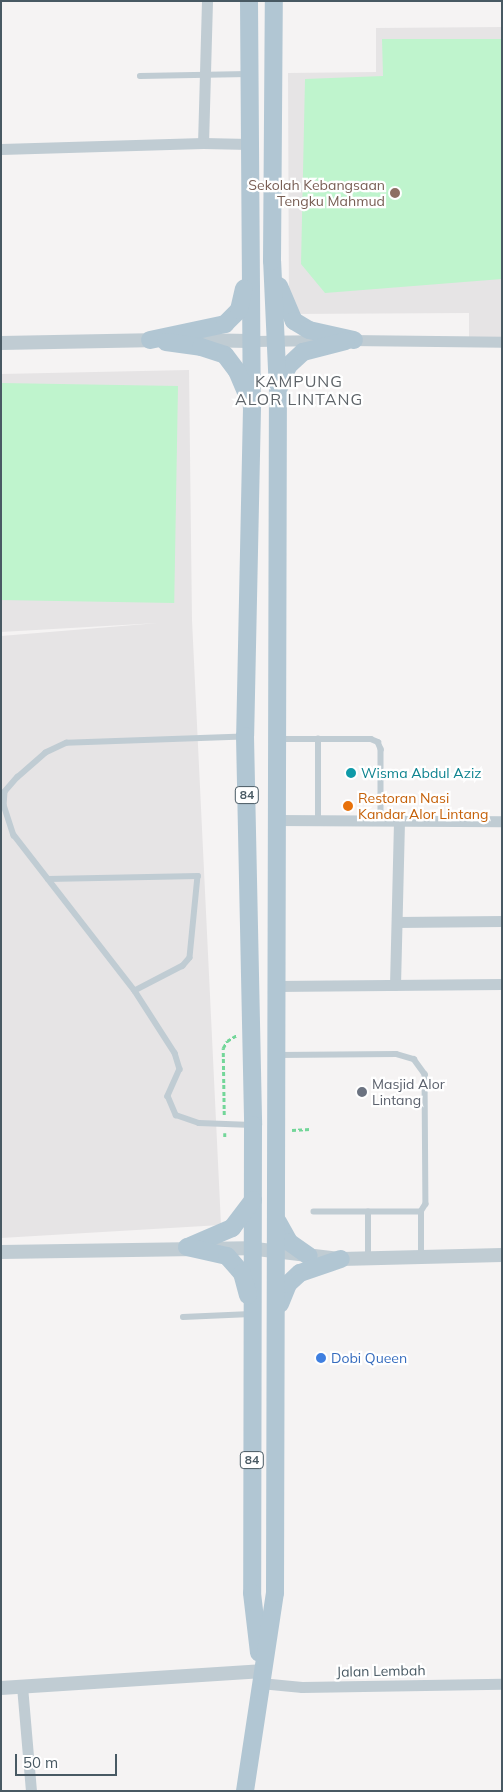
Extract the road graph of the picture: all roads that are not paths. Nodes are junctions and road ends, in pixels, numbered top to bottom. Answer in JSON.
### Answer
{"nodes":[{"id":1,"x":206,"y":1,"type":"edge"},
{"id":2,"x":249,"y":1,"type":"edge"},
{"id":3,"x":274,"y":1,"type":"edge"},
{"id":4,"x":249,"y":74,"type":"junction"},
{"id":5,"x":205,"y":75,"type":"junction"},
{"id":6,"x":140,"y":76,"type":"dead end"},
{"id":7,"x":203,"y":143,"type":"junction"},
{"id":8,"x":250,"y":144,"type":"junction"},
{"id":9,"x":1,"y":149,"type":"edge"},
{"id":10,"x":272,"y":261,"type":"junction"},
{"id":11,"x":250,"y":266,"type":"junction"},
{"id":12,"x":150,"y":340,"type":"junction"},
{"id":13,"x":276,"y":340,"type":"junction"},
{"id":14,"x":354,"y":340,"type":"junction"},
{"id":15,"x":250,"y":341,"type":"junction"},
{"id":16,"x":502,"y":342,"type":"edge"},
{"id":17,"x":1,"y":343,"type":"edge"},
{"id":18,"x":278,"y":391,"type":"junction"},
{"id":19,"x":252,"y":408,"type":"junction"},
{"id":20,"x":246,"y":736,"type":"junction"},
{"id":21,"x":276,"y":739,"type":"junction"},
{"id":22,"x":318,"y":739,"type":"junction"},
{"id":23,"x":3,"y":792,"type":"edge"},
{"id":24,"x":275,"y":820,"type":"junction"},
{"id":25,"x":318,"y":820,"type":"junction"},
{"id":26,"x":381,"y":820,"type":"junction"},
{"id":27,"x":399,"y":820,"type":"junction"},
{"id":28,"x":502,"y":821,"type":"edge"},
{"id":29,"x":48,"y":879,"type":"junction"},
{"id":30,"x":502,"y":921,"type":"edge"},
{"id":31,"x":397,"y":922,"type":"junction"},
{"id":32,"x":502,"y":984,"type":"edge"},
{"id":33,"x":395,"y":985,"type":"junction"},
{"id":34,"x":276,"y":986,"type":"junction"},
{"id":35,"x":135,"y":991,"type":"junction"},
{"id":36,"x":276,"y":1055,"type":"junction"},
{"id":37,"x":253,"y":1125,"type":"junction"},
{"id":38,"x":253,"y":1199,"type":"junction"},
{"id":39,"x":314,"y":1212,"type":"dead end"},
{"id":40,"x":368,"y":1212,"type":"junction"},
{"id":41,"x":421,"y":1212,"type":"junction"},
{"id":42,"x":276,"y":1217,"type":"junction"},
{"id":43,"x":187,"y":1247,"type":"junction"},
{"id":44,"x":253,"y":1249,"type":"junction"},
{"id":45,"x":1,"y":1252,"type":"edge"},
{"id":46,"x":276,"y":1252,"type":"junction"},
{"id":47,"x":502,"y":1255,"type":"edge"},
{"id":48,"x":309,"y":1256,"type":"junction"},
{"id":49,"x":341,"y":1259,"type":"junction"},
{"id":50,"x":368,"y":1259,"type":"junction"},
{"id":51,"x":421,"y":1259,"type":"junction"},
{"id":52,"x":253,"y":1312,"type":"junction"},
{"id":53,"x":183,"y":1317,"type":"dead end"},
{"id":54,"x":277,"y":1321,"type":"junction"},
{"id":55,"x":261,"y":1677,"type":"junction"},
{"id":56,"x":502,"y":1684,"type":"edge"},
{"id":57,"x":22,"y":1686,"type":"junction"},
{"id":58,"x":1,"y":1688,"type":"edge"},
{"id":59,"x":32,"y":1791,"type":"edge"},
{"id":60,"x":245,"y":1791,"type":"edge"}],
"edges":[{"from":1,"to":5,"type":"street"},
{"from":2,"to":4,"type":"main road","number":"84"},
{"from":3,"to":10,"type":"main road","number":"84"},
{"from":4,"to":5,"type":"lane"},
{"from":4,"to":8,"type":"main road","number":"84"},
{"from":5,"to":6,"type":"lane"},
{"from":5,"to":7,"type":"street"},
{"from":7,"to":8,"type":"street"},
{"from":7,"to":9,"type":"street"},
{"from":8,"to":11,"type":"main road","number":"84"},
{"from":10,"to":13,"type":"main road","number":"84"},
{"from":10,"to":14,"type":"main road"},
{"from":11,"to":12,"type":"main road"},
{"from":11,"to":15,"type":"main road","number":"84"},
{"from":12,"to":15,"type":"street"},
{"from":12,"to":17,"type":"street"},
{"from":12,"to":19,"type":"main road"},
{"from":13,"to":14,"type":"street"},
{"from":13,"to":15,"type":"street"},
{"from":13,"to":18,"type":"main road","number":"84"},
{"from":14,"to":16,"type":"street"},
{"from":14,"to":18,"type":"main road"},
{"from":15,"to":19,"type":"main road","number":"84"},
{"from":18,"to":21,"type":"main road","number":"84"},
{"from":19,"to":20,"type":"main road","number":"84"},
{"from":20,"to":23,"type":"lane"},
{"from":20,"to":37,"type":"main road","number":"84"},
{"from":21,"to":22,"type":"lane"},
{"from":21,"to":24,"type":"main road","number":"84"},
{"from":22,"to":25,"type":"lane"},
{"from":22,"to":26,"type":"lane"},
{"from":23,"to":29,"type":"lane"},
{"from":24,"to":25,"type":"street"},
{"from":24,"to":34,"type":"main road","number":"84"},
{"from":25,"to":26,"type":"street"},
{"from":26,"to":27,"type":"street"},
{"from":27,"to":28,"type":"street"},
{"from":27,"to":31,"type":"street"},
{"from":29,"to":35,"type":"lane"},
{"from":29,"to":35,"type":"lane"},
{"from":30,"to":31,"type":"street"},
{"from":31,"to":33,"type":"street"},
{"from":32,"to":33,"type":"street"},
{"from":33,"to":34,"type":"street"},
{"from":34,"to":36,"type":"main road","number":"84"},
{"from":35,"to":37,"type":"lane"},
{"from":36,"to":41,"type":"lane"},
{"from":36,"to":42,"type":"main road","number":"84"},
{"from":37,"to":38,"type":"main road","number":"84"},
{"from":38,"to":43,"type":"main road"},
{"from":38,"to":44,"type":"main road","number":"84"},
{"from":39,"to":40,"type":"lane"},
{"from":40,"to":41,"type":"lane"},
{"from":40,"to":50,"type":"lane"},
{"from":41,"to":51,"type":"lane"},
{"from":42,"to":46,"type":"main road","number":"84"},
{"from":42,"to":48,"type":"main road"},
{"from":43,"to":44,"type":"street"},
{"from":43,"to":45,"type":"street"},
{"from":43,"to":52,"type":"main road"},
{"from":44,"to":46,"type":"street"},
{"from":44,"to":52,"type":"main road","number":"84"},
{"from":46,"to":48,"type":"street"},
{"from":46,"to":54,"type":"main road","number":"84"},
{"from":47,"to":51,"type":"street"},
{"from":48,"to":49,"type":"street"},
{"from":49,"to":50,"type":"street"},
{"from":49,"to":54,"type":"main road"},
{"from":50,"to":51,"type":"street"},
{"from":52,"to":53,"type":"lane"},
{"from":52,"to":55,"type":"main road","number":"84"},
{"from":54,"to":55,"type":"main road","number":"84"},
{"from":55,"to":56,"type":"street","name":"Jalan Lembah"},
{"from":55,"to":57,"type":"street"},
{"from":55,"to":60,"type":"main road","number":"84"},
{"from":57,"to":58,"type":"street"},
{"from":57,"to":59,"type":"street"}]}
